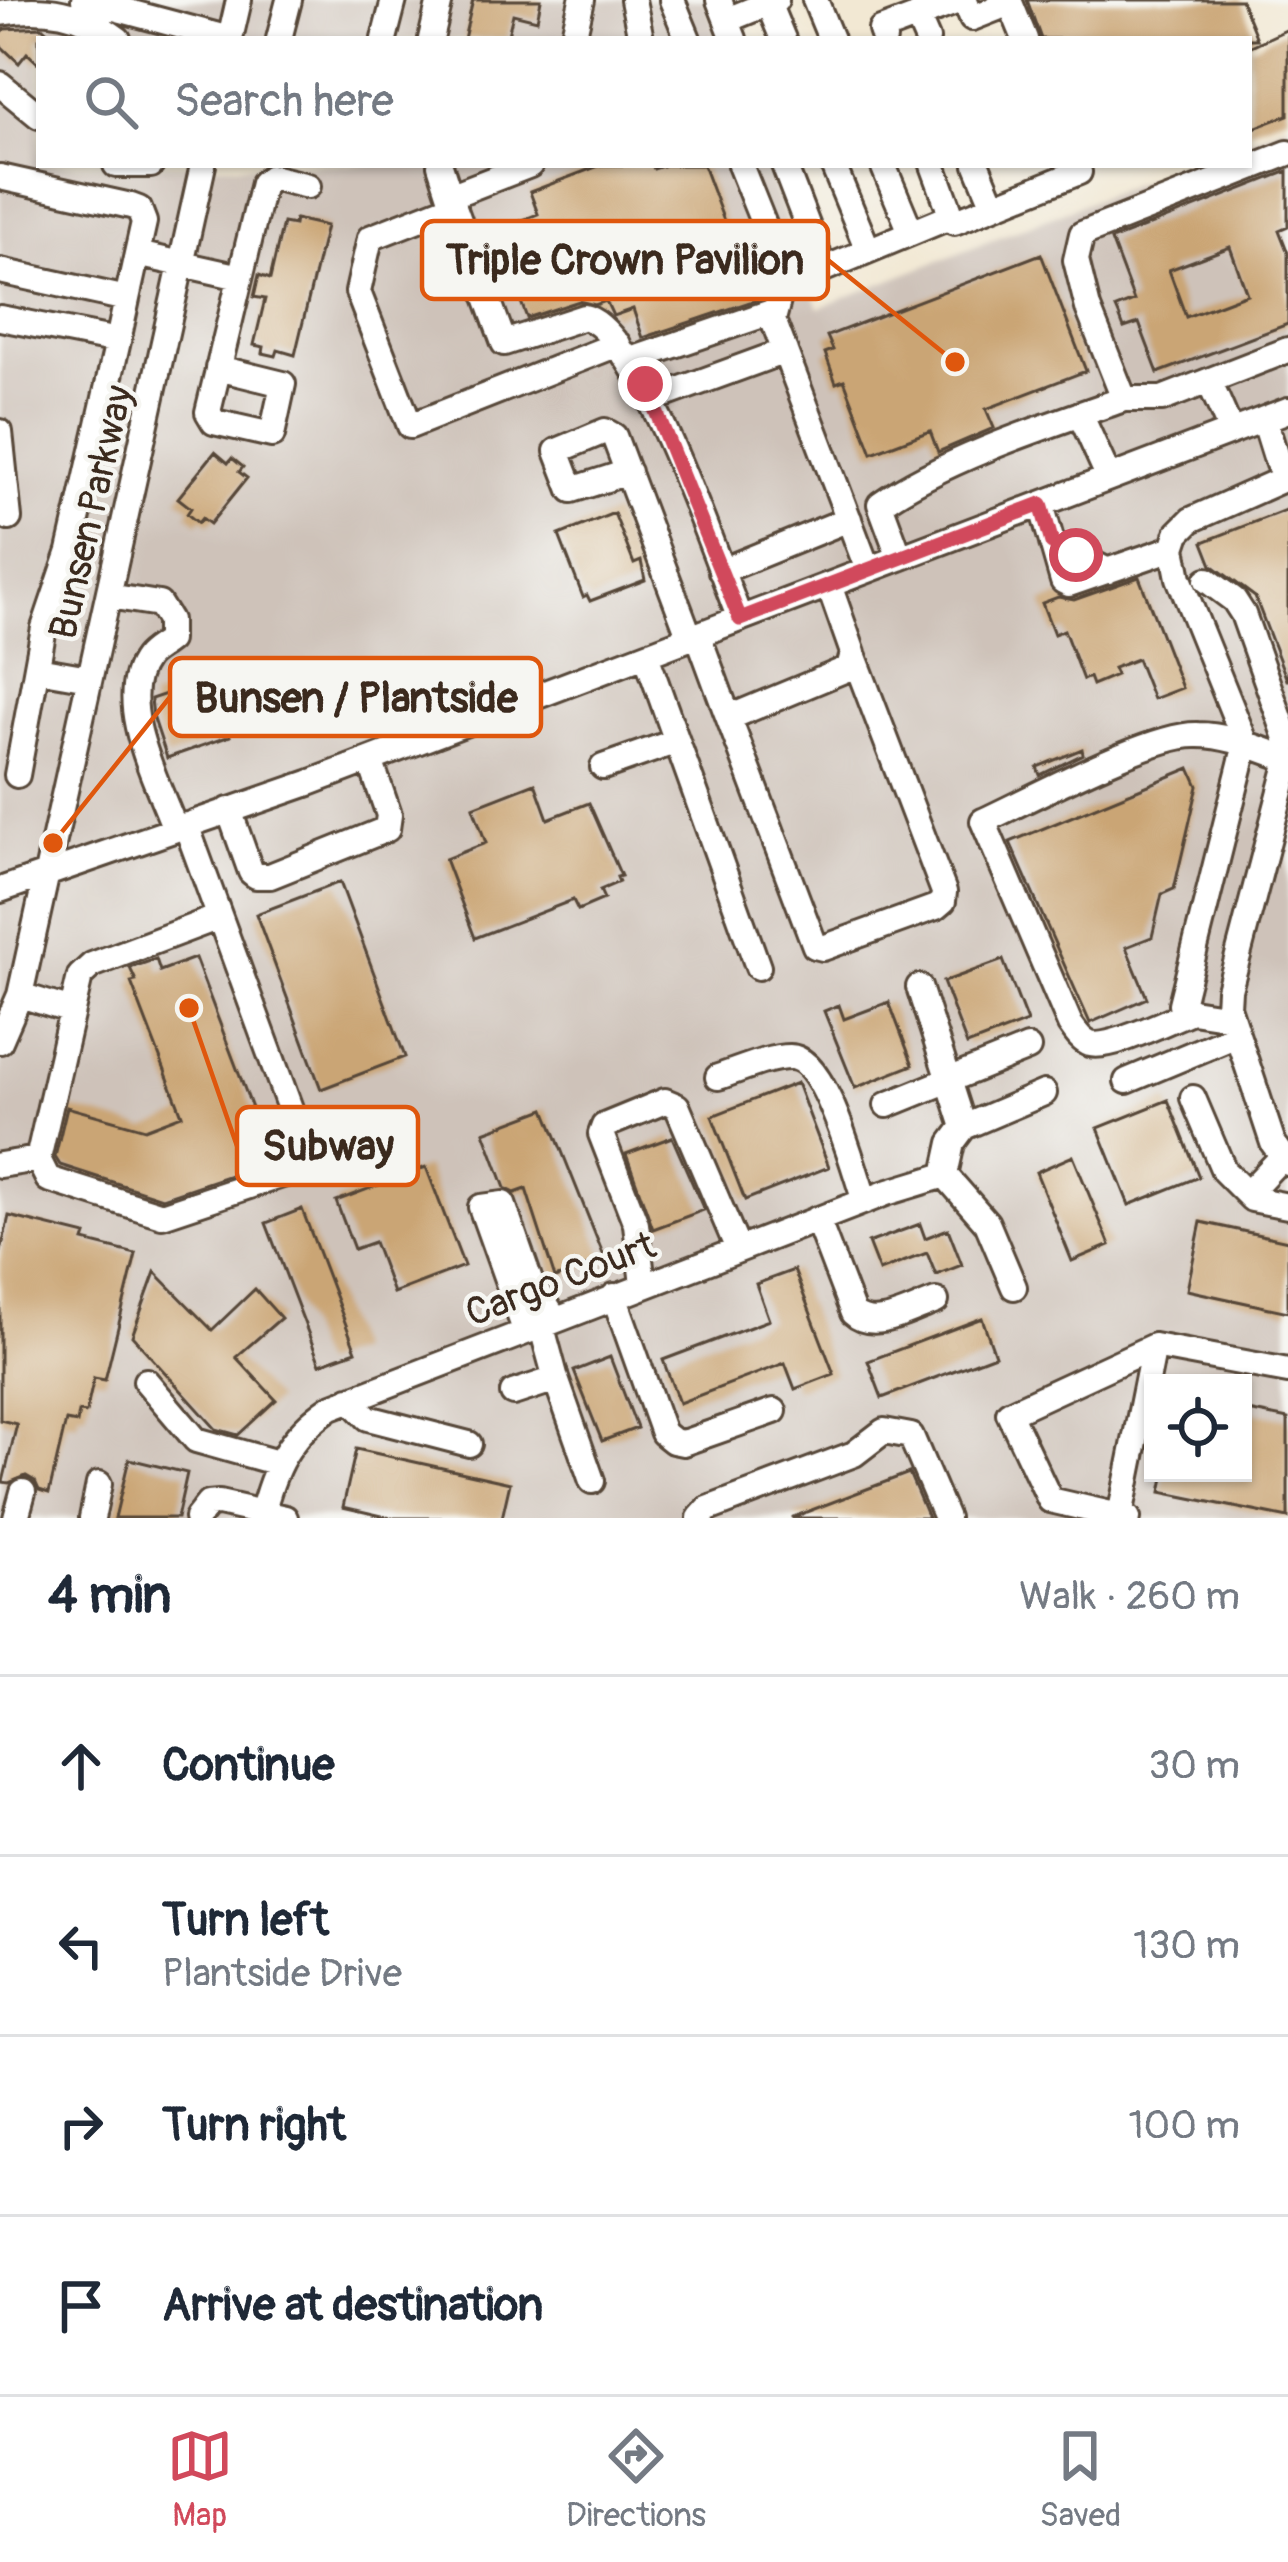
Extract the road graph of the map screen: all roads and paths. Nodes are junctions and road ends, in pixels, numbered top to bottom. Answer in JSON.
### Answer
{"nodes":[{"id":1,"x":239,"y":0,"type":"edge"},
{"id":2,"x":289,"y":0,"type":"edge"},
{"id":3,"x":394,"y":0,"type":"edge"},
{"id":4,"x":440,"y":0,"type":"edge"},
{"id":5,"x":582,"y":0,"type":"edge"},
{"id":6,"x":633,"y":0,"type":"edge"},
{"id":7,"x":672,"y":0,"type":"edge"},
{"id":8,"x":815,"y":0,"type":"edge"},
{"id":9,"x":88,"y":1,"type":"edge"},
{"id":10,"x":772,"y":2,"type":"edge"},
{"id":11,"x":1010,"y":2,"type":"edge"},
{"id":12,"x":0,"y":13,"type":"edge"},
{"id":13,"x":970,"y":14,"type":"edge"},
{"id":14,"x":726,"y":20,"type":"edge"},
{"id":15,"x":922,"y":27,"type":"edge"},
{"id":16,"x":113,"y":36,"type":"edge"},
{"id":17,"x":219,"y":36,"type":"edge"},
{"id":18,"x":231,"y":36,"type":"edge"},
{"id":19,"x":280,"y":36,"type":"edge"},
{"id":20,"x":385,"y":36,"type":"edge"},
{"id":21,"x":432,"y":36,"type":"edge"},
{"id":22,"x":574,"y":36,"type":"edge"},
{"id":23,"x":640,"y":36,"type":"edge"},
{"id":24,"x":687,"y":36,"type":"edge"},
{"id":25,"x":782,"y":36,"type":"edge"},
{"id":26,"x":830,"y":36,"type":"edge"},
{"id":27,"x":883,"y":36,"type":"edge"},
{"id":28,"x":1024,"y":36,"type":"edge"},
{"id":29,"x":0,"y":84,"type":"edge"},
{"id":30,"x":36,"y":114,"type":"edge"},
{"id":31,"x":1288,"y":153,"type":"edge"},
{"id":32,"x":1252,"y":167,"type":"edge"},
{"id":33,"x":202,"y":168,"type":"edge"},
{"id":34,"x":441,"y":168,"type":"edge"},
{"id":35,"x":524,"y":168,"type":"edge"},
{"id":36,"x":741,"y":168,"type":"edge"},
{"id":37,"x":785,"y":168,"type":"edge"},
{"id":38,"x":834,"y":168,"type":"edge"},
{"id":39,"x":884,"y":168,"type":"edge"},
{"id":40,"x":934,"y":168,"type":"edge"},
{"id":41,"x":978,"y":168,"type":"edge"},
{"id":42,"x":1077,"y":168,"type":"edge"},
{"id":43,"x":1250,"y":168,"type":"edge"},
{"id":44,"x":0,"y":177,"type":"edge"},
{"id":45,"x":1035,"y":177,"type":"edge"},
{"id":46,"x":308,"y":186,"type":"dead end"},
{"id":47,"x":452,"y":201,"type":"junction"},
{"id":48,"x":994,"y":206,"type":"junction"},
{"id":49,"x":952,"y":216,"type":"junction"},
{"id":50,"x":910,"y":232,"type":"junction"},
{"id":51,"x":868,"y":250,"type":"junction"},
{"id":52,"x":137,"y":254,"type":"junction"},
{"id":53,"x":182,"y":264,"type":"junction"},
{"id":54,"x":0,"y":271,"type":"edge"},
{"id":55,"x":240,"y":277,"type":"junction"},
{"id":56,"x":127,"y":298,"type":"junction"},
{"id":57,"x":774,"y":311,"type":"junction"},
{"id":58,"x":0,"y":318,"type":"edge"},
{"id":59,"x":118,"y":341,"type":"junction"},
{"id":60,"x":504,"y":343,"type":"junction"},
{"id":61,"x":1288,"y":350,"type":"edge"},
{"id":62,"x":785,"y":351,"type":"junction"},
{"id":63,"x":625,"y":352,"type":"junction"},
{"id":64,"x":218,"y":368,"type":"dead end"},
{"id":65,"x":1209,"y":381,"type":"junction"},
{"id":66,"x":519,"y":383,"type":"junction"},
{"id":67,"x":1124,"y":399,"type":"junction"},
{"id":68,"x":651,"y":400,"type":"junction"},
{"id":69,"x":1080,"y":414,"type":"junction"},
{"id":70,"x":1276,"y":414,"type":"edge"},
{"id":71,"x":1231,"y":431,"type":"junction"},
{"id":72,"x":0,"y":432,"type":"edge"},
{"id":73,"x":628,"y":472,"type":"dead end"},
{"id":74,"x":1288,"y":476,"type":"edge"},
{"id":75,"x":1109,"y":478,"type":"junction"},
{"id":76,"x":1041,"y":504,"type":"junction"},
{"id":77,"x":9,"y":518,"type":"dead end"},
{"id":78,"x":849,"y":519,"type":"junction"},
{"id":79,"x":1174,"y":548,"type":"junction"},
{"id":80,"x":900,"y":558,"type":"junction"},
{"id":81,"x":868,"y":570,"type":"junction"},
{"id":82,"x":721,"y":571,"type":"junction"},
{"id":83,"x":1207,"y":580,"type":"dead end"},
{"id":84,"x":830,"y":584,"type":"junction"},
{"id":85,"x":108,"y":596,"type":"junction"},
{"id":86,"x":740,"y":619,"type":"junction"},
{"id":87,"x":694,"y":636,"type":"junction"},
{"id":88,"x":852,"y":651,"type":"junction"},
{"id":89,"x":646,"y":655,"type":"junction"},
{"id":90,"x":37,"y":669,"type":"junction"},
{"id":91,"x":88,"y":678,"type":"junction"},
{"id":92,"x":726,"y":711,"type":"junction"},
{"id":93,"x":1288,"y":740,"type":"edge"},
{"id":94,"x":677,"y":741,"type":"junction"},
{"id":95,"x":1246,"y":744,"type":"junction"},
{"id":96,"x":370,"y":760,"type":"junction"},
{"id":97,"x":1288,"y":761,"type":"edge"},
{"id":98,"x":603,"y":767,"type":"dead end"},
{"id":99,"x":17,"y":776,"type":"dead end"},
{"id":100,"x":229,"y":810,"type":"junction"},
{"id":101,"x":181,"y":827,"type":"junction"},
{"id":102,"x":45,"y":874,"type":"junction"},
{"id":103,"x":0,"y":890,"type":"edge"},
{"id":104,"x":219,"y":917,"type":"junction"},
{"id":105,"x":758,"y":968,"type":"dead end"},
{"id":106,"x":920,"y":987,"type":"dead end"},
{"id":107,"x":20,"y":995,"type":"junction"},
{"id":108,"x":1192,"y":1010,"type":"junction"},
{"id":109,"x":72,"y":1011,"type":"junction"},
{"id":110,"x":1234,"y":1026,"type":"junction"},
{"id":111,"x":0,"y":1041,"type":"edge"},
{"id":112,"x":1028,"y":1048,"type":"dead end"},
{"id":113,"x":718,"y":1077,"type":"dead end"},
{"id":114,"x":950,"y":1081,"type":"junction"},
{"id":115,"x":1127,"y":1081,"type":"dead end"},
{"id":116,"x":1044,"y":1093,"type":"dead end"},
{"id":117,"x":1192,"y":1097,"type":"dead end"},
{"id":118,"x":887,"y":1105,"type":"dead end"},
{"id":119,"x":964,"y":1127,"type":"junction"},
{"id":120,"x":38,"y":1159,"type":"junction"},
{"id":121,"x":1284,"y":1160,"type":"edge"},
{"id":122,"x":0,"y":1165,"type":"edge"},
{"id":123,"x":945,"y":1175,"type":"junction"},
{"id":124,"x":1247,"y":1194,"type":"junction"},
{"id":125,"x":865,"y":1201,"type":"junction"},
{"id":126,"x":1288,"y":1206,"type":"edge"},
{"id":127,"x":817,"y":1219,"type":"junction"},
{"id":128,"x":737,"y":1249,"type":"junction"},
{"id":129,"x":643,"y":1286,"type":"junction"},
{"id":130,"x":1014,"y":1287,"type":"dead end"},
{"id":131,"x":614,"y":1296,"type":"junction"},
{"id":132,"x":936,"y":1301,"type":"dead end"},
{"id":133,"x":541,"y":1325,"type":"junction"},
{"id":134,"x":1154,"y":1346,"type":"junction"},
{"id":135,"x":1288,"y":1371,"type":"edge"},
{"id":136,"x":556,"y":1379,"type":"junction"},
{"id":137,"x":146,"y":1381,"type":"dead end"},
{"id":138,"x":513,"y":1393,"type":"dead end"},
{"id":139,"x":350,"y":1399,"type":"junction"},
{"id":140,"x":774,"y":1411,"type":"dead end"},
{"id":141,"x":469,"y":1444,"type":"dead end"},
{"id":142,"x":278,"y":1463,"type":"junction"},
{"id":143,"x":592,"y":1481,"type":"dead end"},
{"id":144,"x":99,"y":1484,"type":"dead end"},
{"id":145,"x":23,"y":1492,"type":"dead end"},
{"id":146,"x":269,"y":1516,"type":"edge"},
{"id":147,"x":1124,"y":1517,"type":"edge"},
{"id":148,"x":16,"y":1518,"type":"edge"},
{"id":149,"x":92,"y":1518,"type":"edge"},
{"id":150,"x":197,"y":1518,"type":"edge"},
{"id":151,"x":700,"y":1518,"type":"edge"},
{"id":152,"x":946,"y":1518,"type":"edge"}],
"edges":[{"from":1,"to":18,"type":"street"},
{"from":2,"to":19,"type":"street"},
{"from":3,"to":20,"type":"street"},
{"from":4,"to":21,"type":"street"},
{"from":5,"to":22,"type":"street"},
{"from":6,"to":23,"type":"street"},
{"from":7,"to":24,"type":"street"},
{"from":8,"to":26,"type":"street"},
{"from":9,"to":17,"type":"street"},
{"from":10,"to":14,"type":"street"},
{"from":10,"to":25,"type":"street"},
{"from":11,"to":13,"type":"street"},
{"from":11,"to":28,"type":"street"},
{"from":12,"to":16,"type":"street"},
{"from":13,"to":15,"type":"street"},
{"from":15,"to":27,"type":"street"},
{"from":29,"to":30,"type":"street"},
{"from":31,"to":32,"type":"street"},
{"from":33,"to":53,"type":"street","name":"Bunsen Parkway"},
{"from":34,"to":47,"type":"street"},
{"from":35,"to":47,"type":"street"},
{"from":36,"to":57,"type":"street"},
{"from":37,"to":51,"type":"street"},
{"from":38,"to":51,"type":"street"},
{"from":39,"to":50,"type":"street"},
{"from":40,"to":49,"type":"street"},
{"from":41,"to":48,"type":"street"},
{"from":42,"to":45,"type":"street"},
{"from":43,"to":67,"type":"street"},
{"from":44,"to":52,"type":"street"},
{"from":45,"to":48,"type":"street"},
{"from":46,"to":55,"type":"street"},
{"from":47,"to":60,"type":"street"},
{"from":47,"to":66,"type":"street"},
{"from":48,"to":49,"type":"street"},
{"from":49,"to":50,"type":"street"},
{"from":50,"to":51,"type":"street"},
{"from":52,"to":53,"type":"street"},
{"from":52,"to":56,"type":"street"},
{"from":53,"to":55,"type":"street"},
{"from":53,"to":85,"type":"street","name":"Bunsen Parkway"},
{"from":54,"to":56,"type":"street"},
{"from":55,"to":64,"type":"street"},
{"from":56,"to":59,"type":"street"},
{"from":57,"to":62,"type":"street"},
{"from":57,"to":63,"type":"street"},
{"from":58,"to":59,"type":"street"},
{"from":59,"to":90,"type":"street"},
{"from":60,"to":63,"type":"street"},
{"from":60,"to":66,"type":"street"},
{"from":61,"to":65,"type":"street"},
{"from":62,"to":68,"type":"street"},
{"from":62,"to":78,"type":"street"},
{"from":63,"to":66,"type":"street"},
{"from":63,"to":68,"type":"street"},
{"from":65,"to":67,"type":"street"},
{"from":65,"to":71,"type":"street"},
{"from":67,"to":69,"type":"street"},
{"from":68,"to":82,"type":"street"},
{"from":69,"to":75,"type":"street"},
{"from":69,"to":80,"type":"street"},
{"from":70,"to":71,"type":"street"},
{"from":70,"to":74,"type":"street"},
{"from":71,"to":75,"type":"street"},
{"from":72,"to":77,"type":"street"},
{"from":73,"to":87,"type":"street"},
{"from":74,"to":79,"type":"street"},
{"from":75,"to":76,"type":"street"},
{"from":76,"to":79,"type":"street"},
{"from":76,"to":80,"type":"street"},
{"from":78,"to":81,"type":"street"},
{"from":78,"to":82,"type":"street"},
{"from":79,"to":95,"type":"street"},
{"from":80,"to":81,"type":"street"},
{"from":81,"to":84,"type":"street"},
{"from":82,"to":86,"type":"street"},
{"from":83,"to":93,"type":"street"},
{"from":84,"to":86,"type":"street"},
{"from":84,"to":88,"type":"street"},
{"from":85,"to":91,"type":"street","name":"Bunsen Parkway"},
{"from":85,"to":101,"type":"street"},
{"from":86,"to":87,"type":"street"},
{"from":87,"to":89,"type":"street"},
{"from":87,"to":92,"type":"street"},
{"from":88,"to":92,"type":"street"},
{"from":88,"to":92,"type":"street"},
{"from":89,"to":94,"type":"street"},
{"from":89,"to":96,"type":"street"},
{"from":90,"to":91,"type":"street"},
{"from":90,"to":99,"type":"street"},
{"from":91,"to":102,"type":"street","name":"Bunsen Parkway"},
{"from":94,"to":98,"type":"street"},
{"from":94,"to":105,"type":"street"},
{"from":95,"to":97,"type":"street"},
{"from":95,"to":108,"type":"street"},
{"from":95,"to":108,"type":"street"},
{"from":96,"to":100,"type":"street"},
{"from":96,"to":100,"type":"street"},
{"from":97,"to":110,"type":"street"},
{"from":100,"to":101,"type":"street"},
{"from":101,"to":102,"type":"street"},
{"from":101,"to":104,"type":"street"},
{"from":102,"to":103,"type":"street"},
{"from":102,"to":107,"type":"street","name":"Bunsen Parkway"},
{"from":104,"to":109,"type":"street"},
{"from":104,"to":120,"type":"street"},
{"from":106,"to":114,"type":"street"},
{"from":107,"to":109,"type":"street"},
{"from":107,"to":111,"type":"street","name":"Bunsen Parkway"},
{"from":108,"to":110,"type":"street"},
{"from":109,"to":120,"type":"street"},
{"from":110,"to":115,"type":"street"},
{"from":110,"to":121,"type":"street"},
{"from":112,"to":114,"type":"street"},
{"from":113,"to":125,"type":"street"},
{"from":114,"to":118,"type":"street"},
{"from":114,"to":119,"type":"street"},
{"from":116,"to":119,"type":"street"},
{"from":117,"to":124,"type":"street"},
{"from":119,"to":123,"type":"street"},
{"from":120,"to":122,"type":"street"},
{"from":121,"to":124,"type":"street"},
{"from":123,"to":125,"type":"street","name":"Cargo Court"},
{"from":123,"to":130,"type":"street"},
{"from":124,"to":126,"type":"street"},
{"from":125,"to":127,"type":"street","name":"Cargo Court"},
{"from":127,"to":128,"type":"street","name":"Cargo Court"},
{"from":127,"to":132,"type":"street"},
{"from":128,"to":129,"type":"street","name":"Cargo Court"},
{"from":128,"to":129,"type":"street"},
{"from":129,"to":131,"type":"street","name":"Cargo Court"},
{"from":131,"to":133,"type":"street","name":"Cargo Court"},
{"from":131,"to":140,"type":"street"},
{"from":133,"to":136,"type":"street"},
{"from":133,"to":139,"type":"street","name":"Cargo Court"},
{"from":134,"to":135,"type":"street"},
{"from":134,"to":147,"type":"street"},
{"from":134,"to":147,"type":"street"},
{"from":136,"to":138,"type":"street"},
{"from":136,"to":143,"type":"street"},
{"from":137,"to":142,"type":"street"},
{"from":139,"to":141,"type":"street"},
{"from":139,"to":142,"type":"street","name":"Cargo Court"},
{"from":142,"to":146,"type":"street","name":"Cargo Court"},
{"from":144,"to":149,"type":"street"},
{"from":145,"to":148,"type":"street"},
{"from":146,"to":150,"type":"street"},
{"from":151,"to":152,"type":"street"}]}
